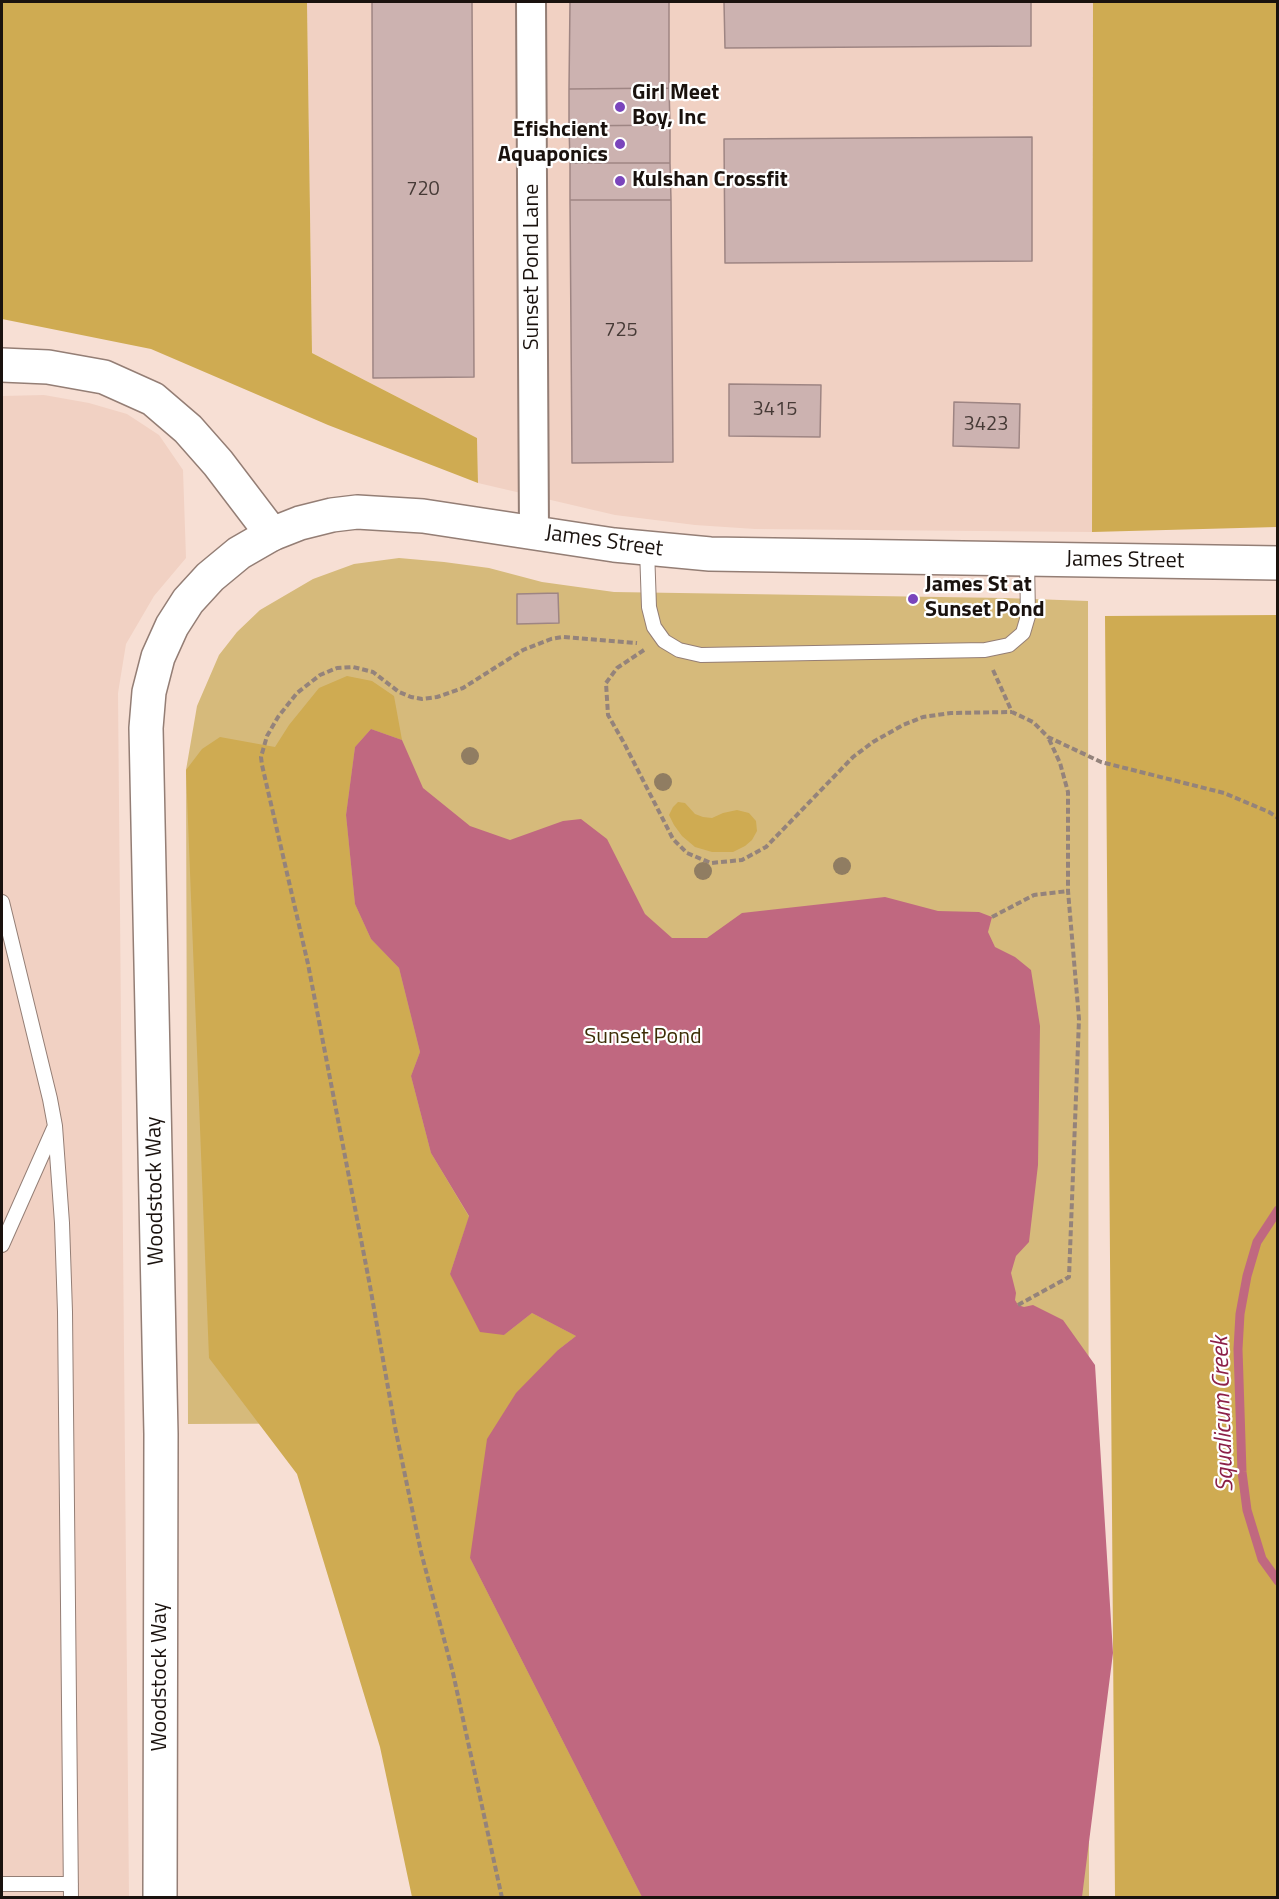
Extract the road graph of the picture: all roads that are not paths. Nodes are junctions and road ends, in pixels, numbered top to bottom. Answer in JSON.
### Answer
{"nodes":[{"id":1,"x":531,"y":2,"type":"edge"},
{"id":2,"x":2,"y":365,"type":"edge"},
{"id":3,"x":534,"y":532,"type":"junction"},
{"id":4,"x":272,"y":534,"type":"junction"},
{"id":5,"x":647,"y":549,"type":"junction"},
{"id":6,"x":1027,"y":560,"type":"junction"},
{"id":7,"x":1278,"y":563,"type":"edge"},
{"id":8,"x":2,"y":902,"type":"edge"},
{"id":9,"x":55,"y":1126,"type":"junction"},
{"id":10,"x":2,"y":1245,"type":"edge"},
{"id":11,"x":2,"y":1884,"type":"edge"},
{"id":12,"x":71,"y":1891,"type":"edge"},
{"id":13,"x":160,"y":1898,"type":"edge"}],
"edges":[{"from":1,"to":3,"type":"street","name":"Sunset Pond Lane"},
{"from":2,"to":4,"type":"main road"},
{"from":3,"to":4,"type":"main road","name":"James Street"},
{"from":3,"to":5,"type":"main road","name":"James Street"},
{"from":4,"to":13,"type":"main road","name":"Woodstock Way"},
{"from":5,"to":6,"type":"main road","name":"James Street"},
{"from":5,"to":6,"type":"lane"},
{"from":6,"to":7,"type":"main road","name":"James Street"},
{"from":8,"to":9,"type":"lane"},
{"from":9,"to":10,"type":"lane"},
{"from":9,"to":12,"type":"lane"},
{"from":11,"to":12,"type":"lane"}]}
